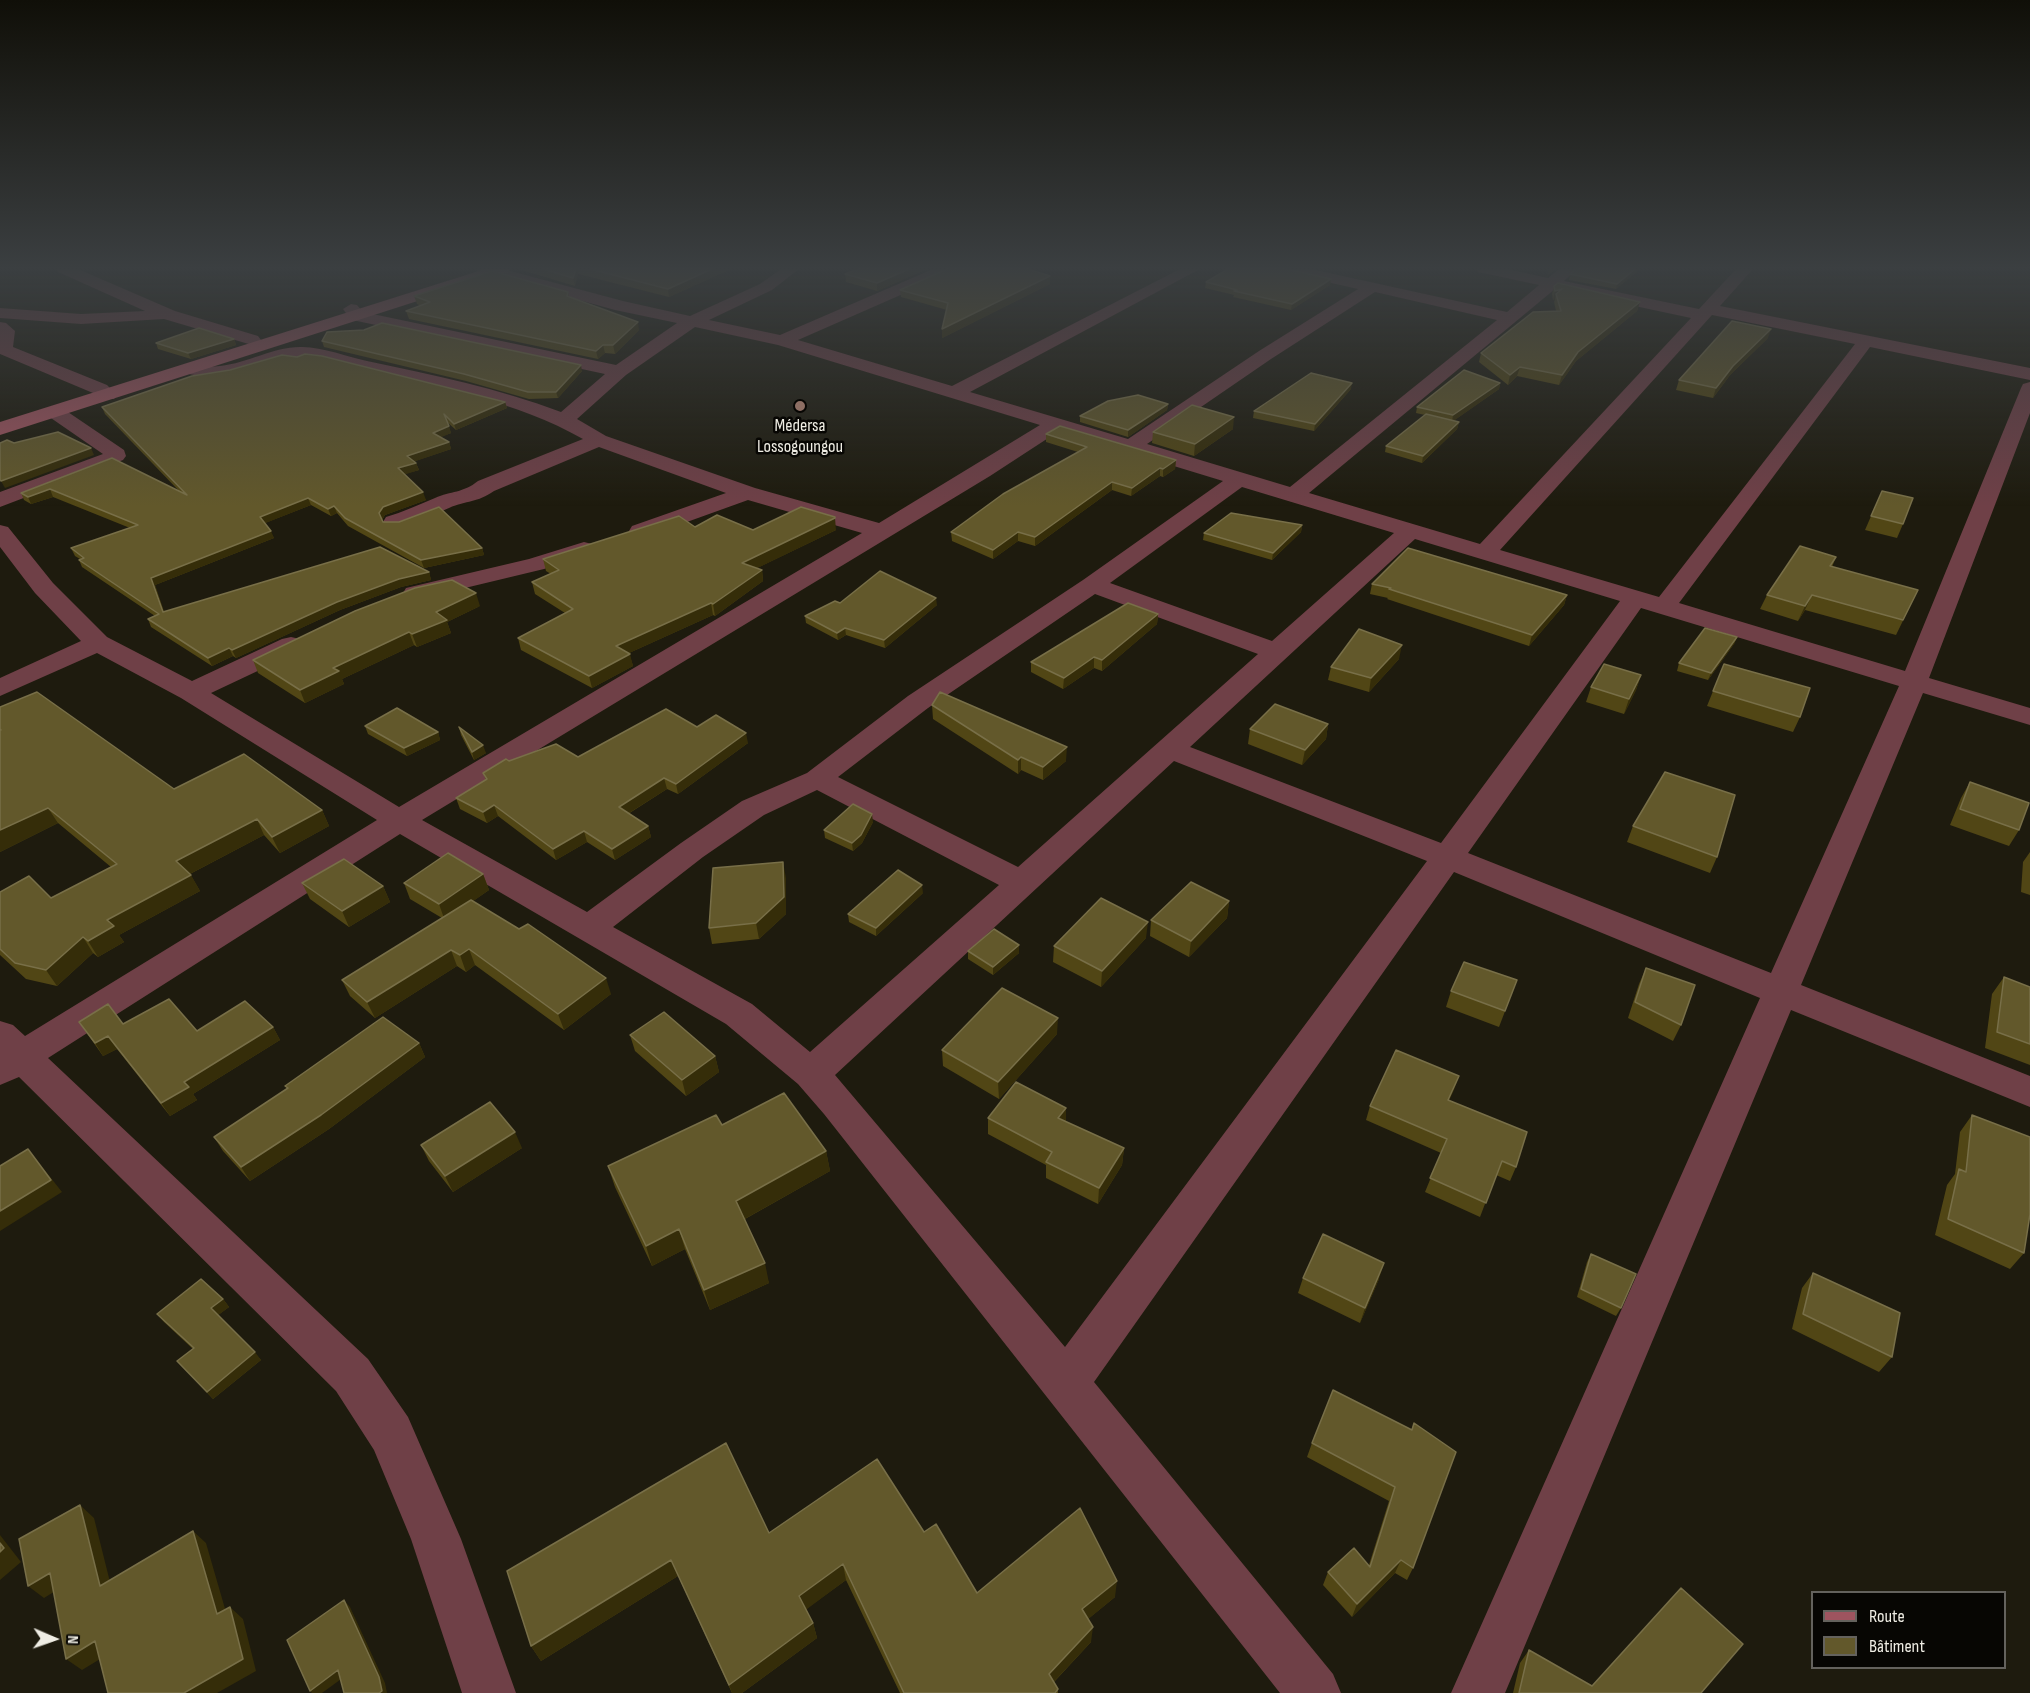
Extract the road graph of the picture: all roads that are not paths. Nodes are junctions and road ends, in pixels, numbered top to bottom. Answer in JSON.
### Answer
{"nodes":[{"id":1,"x":3,"y":348,"type":"edge"},
{"id":2,"x":229,"y":348,"type":"edge"},
{"id":3,"x":252,"y":348,"type":"edge"},
{"id":4,"x":514,"y":348,"type":"edge"},
{"id":5,"x":653,"y":348,"type":"edge"},
{"id":6,"x":805,"y":348,"type":"edge"},
{"id":7,"x":1041,"y":348,"type":"edge"},
{"id":8,"x":1276,"y":348,"type":"edge"},
{"id":9,"x":1475,"y":348,"type":"edge"},
{"id":10,"x":1672,"y":348,"type":"edge"},
{"id":11,"x":1860,"y":348,"type":"edge"},
{"id":12,"x":1901,"y":348,"type":"edge"},
{"id":13,"x":191,"y":369,"type":"junction"},
{"id":14,"x":619,"y":371,"type":"junction"},
{"id":15,"x":2030,"y":374,"type":"edge"},
{"id":16,"x":2030,"y":388,"type":"edge"},
{"id":17,"x":103,"y":392,"type":"junction"},
{"id":18,"x":955,"y":393,"type":"junction"},
{"id":19,"x":55,"y":412,"type":"junction"},
{"id":20,"x":564,"y":420,"type":"junction"},
{"id":21,"x":0,"y":421,"type":"edge"},
{"id":22,"x":1057,"y":423,"type":"junction"},
{"id":23,"x":0,"y":429,"type":"edge"},
{"id":24,"x":2020,"y":439,"type":"edge"},
{"id":25,"x":599,"y":440,"type":"junction"},
{"id":26,"x":1130,"y":447,"type":"junction"},
{"id":27,"x":1239,"y":479,"type":"junction"},
{"id":28,"x":747,"y":493,"type":"junction"},
{"id":29,"x":1292,"y":496,"type":"junction"},
{"id":30,"x":0,"y":500,"type":"edge"},
{"id":31,"x":394,"y":522,"type":"edge"},
{"id":32,"x":881,"y":531,"type":"junction"},
{"id":33,"x":1410,"y":531,"type":"junction"},
{"id":34,"x":0,"y":532,"type":"edge"},
{"id":35,"x":1484,"y":553,"type":"junction"},
{"id":36,"x":1092,"y":585,"type":"junction"},
{"id":37,"x":393,"y":601,"type":"edge"},
{"id":38,"x":1650,"y":603,"type":"junction"},
{"id":39,"x":308,"y":637,"type":"edge"},
{"id":40,"x":98,"y":643,"type":"junction"},
{"id":41,"x":1277,"y":652,"type":"junction"},
{"id":42,"x":1914,"y":683,"type":"junction"},
{"id":43,"x":0,"y":688,"type":"edge"},
{"id":44,"x":191,"y":692,"type":"junction"},
{"id":45,"x":2030,"y":717,"type":"edge"},
{"id":46,"x":1170,"y":749,"type":"junction"},
{"id":47,"x":817,"y":779,"type":"junction"},
{"id":48,"x":399,"y":820,"type":"junction"},
{"id":49,"x":1447,"y":857,"type":"junction"},
{"id":50,"x":1022,"y":883,"type":"junction"},
{"id":51,"x":590,"y":927,"type":"junction"},
{"id":52,"x":1781,"y":991,"type":"junction"},
{"id":53,"x":8,"y":1054,"type":"edge"},
{"id":54,"x":812,"y":1074,"type":"junction"},
{"id":55,"x":2030,"y":1092,"type":"edge"},
{"id":56,"x":1066,"y":1383,"type":"junction"},
{"id":57,"x":489,"y":1693,"type":"edge"},
{"id":58,"x":1314,"y":1693,"type":"edge"},
{"id":59,"x":1478,"y":1693,"type":"edge"}],
"edges":[{"from":1,"to":17,"type":"street"},
{"from":2,"to":17,"type":"main road"},
{"from":3,"to":13,"type":"main road"},
{"from":4,"to":14,"type":"street"},
{"from":5,"to":14,"type":"street"},
{"from":6,"to":18,"type":"street"},
{"from":7,"to":18,"type":"street"},
{"from":8,"to":26,"type":"street"},
{"from":9,"to":29,"type":"street"},
{"from":10,"to":35,"type":"street"},
{"from":11,"to":38,"type":"street"},
{"from":12,"to":15,"type":"street"},
{"from":13,"to":17,"type":"main road"},
{"from":13,"to":20,"type":"street"},
{"from":14,"to":20,"type":"street"},
{"from":16,"to":24,"type":"street"},
{"from":17,"to":19,"type":"main road"},
{"from":17,"to":21,"type":"main road"},
{"from":18,"to":22,"type":"street"},
{"from":19,"to":23,"type":"main road"},
{"from":19,"to":30,"type":"street"},
{"from":20,"to":25,"type":"street"},
{"from":22,"to":26,"type":"street"},
{"from":22,"to":32,"type":"street"},
{"from":24,"to":42,"type":"street"},
{"from":25,"to":28,"type":"street"},
{"from":25,"to":31,"type":"street"},
{"from":26,"to":27,"type":"street"},
{"from":27,"to":29,"type":"street"},
{"from":27,"to":36,"type":"street"},
{"from":28,"to":32,"type":"street"},
{"from":28,"to":37,"type":"street"},
{"from":29,"to":33,"type":"street"},
{"from":32,"to":48,"type":"street"},
{"from":33,"to":35,"type":"street"},
{"from":33,"to":41,"type":"street"},
{"from":34,"to":40,"type":"street"},
{"from":35,"to":38,"type":"street"},
{"from":36,"to":41,"type":"street"},
{"from":36,"to":47,"type":"street"},
{"from":38,"to":42,"type":"street"},
{"from":38,"to":49,"type":"street"},
{"from":39,"to":44,"type":"street"},
{"from":40,"to":43,"type":"street"},
{"from":40,"to":44,"type":"street"},
{"from":41,"to":46,"type":"street"},
{"from":42,"to":45,"type":"street"},
{"from":42,"to":52,"type":"street"},
{"from":44,"to":48,"type":"street"},
{"from":46,"to":49,"type":"street"},
{"from":46,"to":50,"type":"street"},
{"from":47,"to":50,"type":"street"},
{"from":47,"to":51,"type":"street"},
{"from":48,"to":51,"type":"street"},
{"from":48,"to":53,"type":"street"},
{"from":49,"to":52,"type":"street"},
{"from":49,"to":56,"type":"street"},
{"from":50,"to":54,"type":"street"},
{"from":51,"to":54,"type":"street"},
{"from":52,"to":55,"type":"street"},
{"from":52,"to":59,"type":"street"},
{"from":53,"to":57,"type":"street"},
{"from":54,"to":56,"type":"street"},
{"from":56,"to":58,"type":"street"}]}
